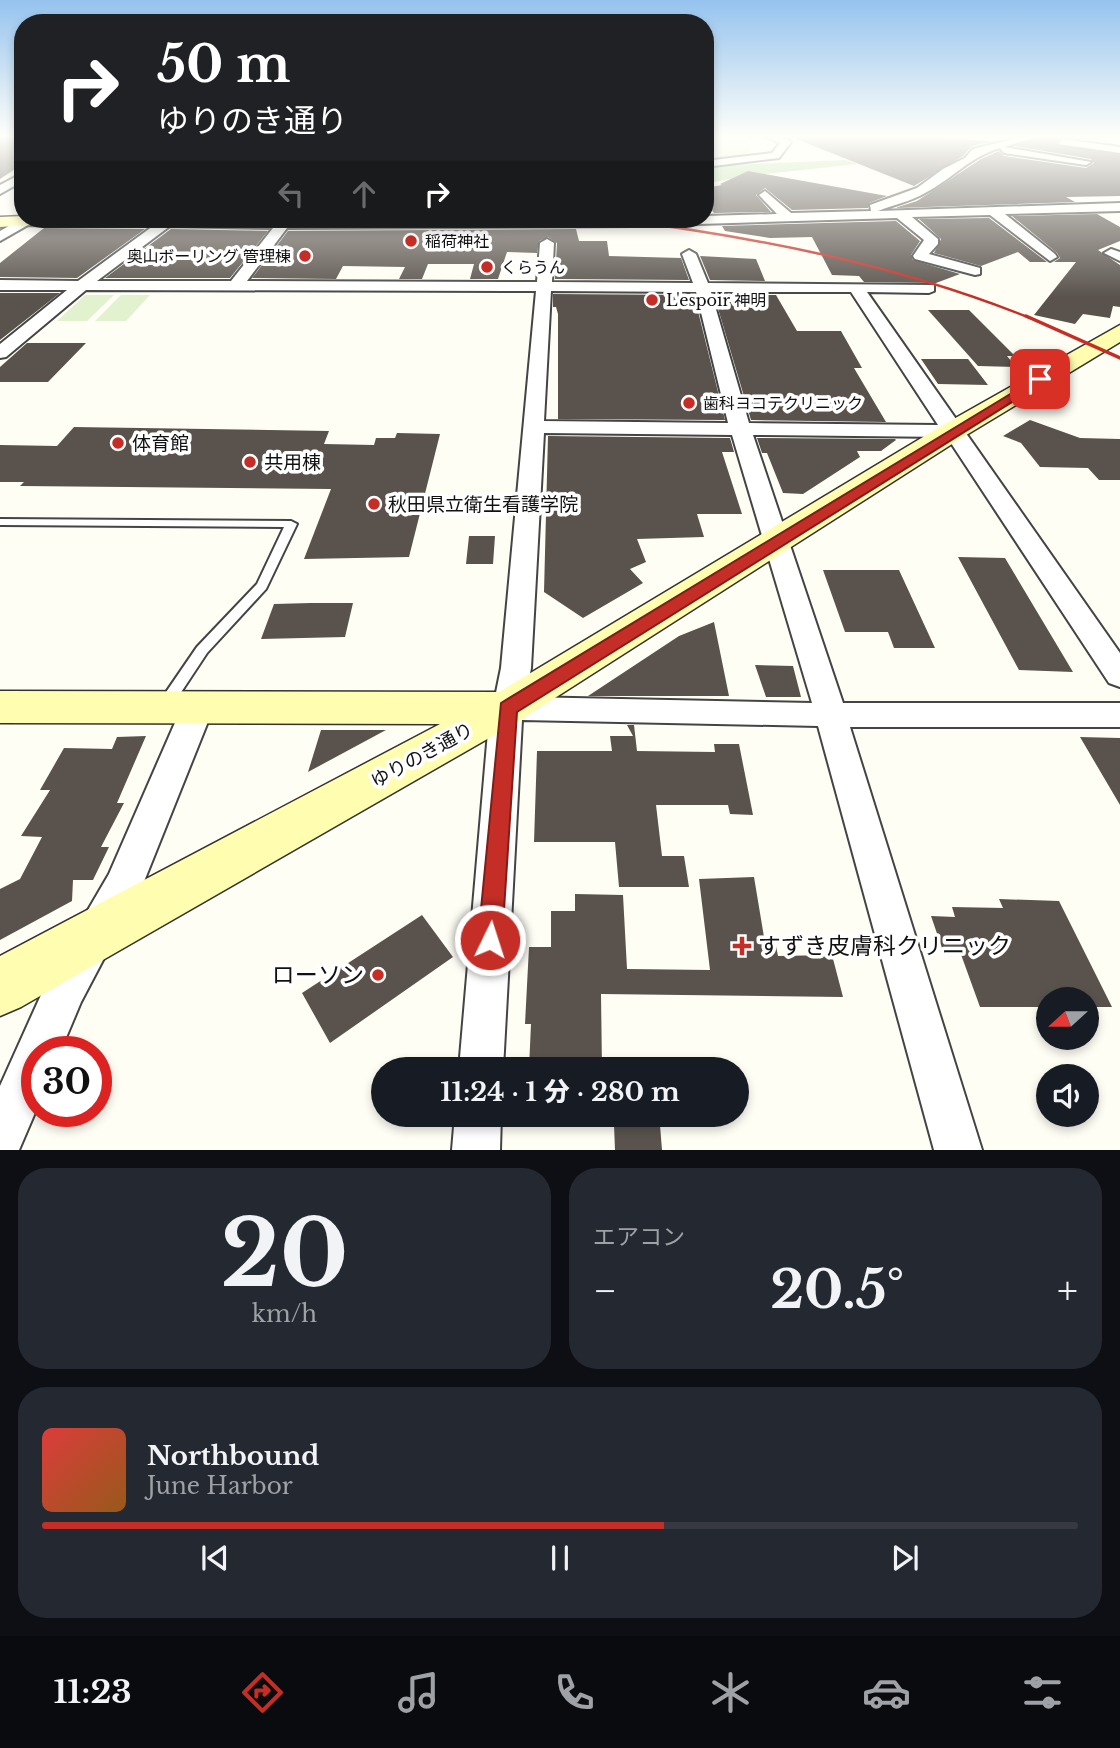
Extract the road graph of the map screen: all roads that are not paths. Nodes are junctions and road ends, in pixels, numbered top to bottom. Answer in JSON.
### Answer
{"nodes":[{"id":1,"x":923,"y":190,"type":"edge"},
{"id":2,"x":765,"y":195,"type":"dead end"},
{"id":3,"x":1120,"y":207,"type":"edge"},
{"id":4,"x":993,"y":211,"type":"junction"},
{"id":5,"x":900,"y":214,"type":"junction"},
{"id":6,"x":850,"y":216,"type":"junction"},
{"id":7,"x":788,"y":218,"type":"junction"},
{"id":8,"x":714,"y":219,"type":"edge"},
{"id":9,"x":152,"y":228,"type":"edge"},
{"id":10,"x":282,"y":228,"type":"edge"},
{"id":11,"x":547,"y":243,"type":"dead end"},
{"id":12,"x":689,"y":254,"type":"dead end"},
{"id":13,"x":1050,"y":257,"type":"dead end"},
{"id":14,"x":975,"y":271,"type":"dead end"},
{"id":15,"x":0,"y":285,"type":"edge"},
{"id":16,"x":82,"y":285,"type":"junction"},
{"id":17,"x":235,"y":286,"type":"junction"},
{"id":18,"x":546,"y":286,"type":"junction"},
{"id":19,"x":702,"y":287,"type":"junction"},
{"id":20,"x":856,"y":288,"type":"junction"},
{"id":21,"x":929,"y":288,"type":"dead end"},
{"id":22,"x":1120,"y":332,"type":"edge"},
{"id":23,"x":0,"y":353,"type":"edge"},
{"id":24,"x":534,"y":427,"type":"junction"},
{"id":25,"x":740,"y":428,"type":"junction"},
{"id":26,"x":953,"y":431,"type":"junction"},
{"id":27,"x":0,"y":522,"type":"edge"},
{"id":28,"x":775,"y":543,"type":"junction"},
{"id":29,"x":1120,"y":676,"type":"edge"},
{"id":30,"x":0,"y":707,"type":"edge"},
{"id":31,"x":180,"y":708,"type":"junction"},
{"id":32,"x":508,"y":708,"type":"junction"},
{"id":33,"x":831,"y":715,"type":"junction"},
{"id":34,"x":1120,"y":715,"type":"edge"},
{"id":35,"x":97,"y":933,"type":"junction"},
{"id":36,"x":0,"y":987,"type":"edge"},
{"id":37,"x":44,"y":1036,"type":"edge"},
{"id":38,"x":482,"y":1057,"type":"edge"},
{"id":39,"x":21,"y":1090,"type":"edge"},
{"id":40,"x":477,"y":1127,"type":"edge"},
{"id":41,"x":0,"y":1139,"type":"edge"},
{"id":42,"x":476,"y":1150,"type":"edge"},
{"id":43,"x":958,"y":1150,"type":"edge"}],
"edges":[{"from":1,"to":6,"type":"street"},
{"from":2,"to":7,"type":"street"},
{"from":3,"to":4,"type":"street"},
{"from":4,"to":5,"type":"street"},
{"from":4,"to":13,"type":"street"},
{"from":5,"to":6,"type":"street"},
{"from":5,"to":14,"type":"street"},
{"from":6,"to":7,"type":"street"},
{"from":7,"to":8,"type":"street"},
{"from":9,"to":16,"type":"street"},
{"from":10,"to":17,"type":"street"},
{"from":11,"to":18,"type":"street"},
{"from":12,"to":19,"type":"street"},
{"from":15,"to":16,"type":"street"},
{"from":16,"to":17,"type":"street"},
{"from":16,"to":23,"type":"street"},
{"from":17,"to":18,"type":"street"},
{"from":18,"to":19,"type":"street"},
{"from":18,"to":24,"type":"street"},
{"from":19,"to":20,"type":"street"},
{"from":19,"to":25,"type":"street"},
{"from":20,"to":21,"type":"street"},
{"from":20,"to":26,"type":"street"},
{"from":22,"to":26,"type":"street","name":"ゆりのき通り"},
{"from":24,"to":25,"type":"street"},
{"from":24,"to":32,"type":"street"},
{"from":25,"to":26,"type":"street"},
{"from":25,"to":28,"type":"street"},
{"from":26,"to":28,"type":"street","name":"ゆりのき通り"},
{"from":26,"to":29,"type":"street"},
{"from":27,"to":31,"type":"lane"},
{"from":28,"to":32,"type":"street","name":"ゆりのき通り"},
{"from":28,"to":33,"type":"street"},
{"from":30,"to":31,"type":"street"},
{"from":31,"to":32,"type":"street"},
{"from":31,"to":35,"type":"street"},
{"from":32,"to":33,"type":"street"},
{"from":32,"to":35,"type":"street","name":"ゆりのき通り"},
{"from":32,"to":38,"type":"street"},
{"from":33,"to":34,"type":"street"},
{"from":33,"to":43,"type":"street"},
{"from":35,"to":36,"type":"street","name":"ゆりのき通り"},
{"from":35,"to":37,"type":"street"},
{"from":39,"to":41,"type":"street"},
{"from":40,"to":42,"type":"street"}]}
